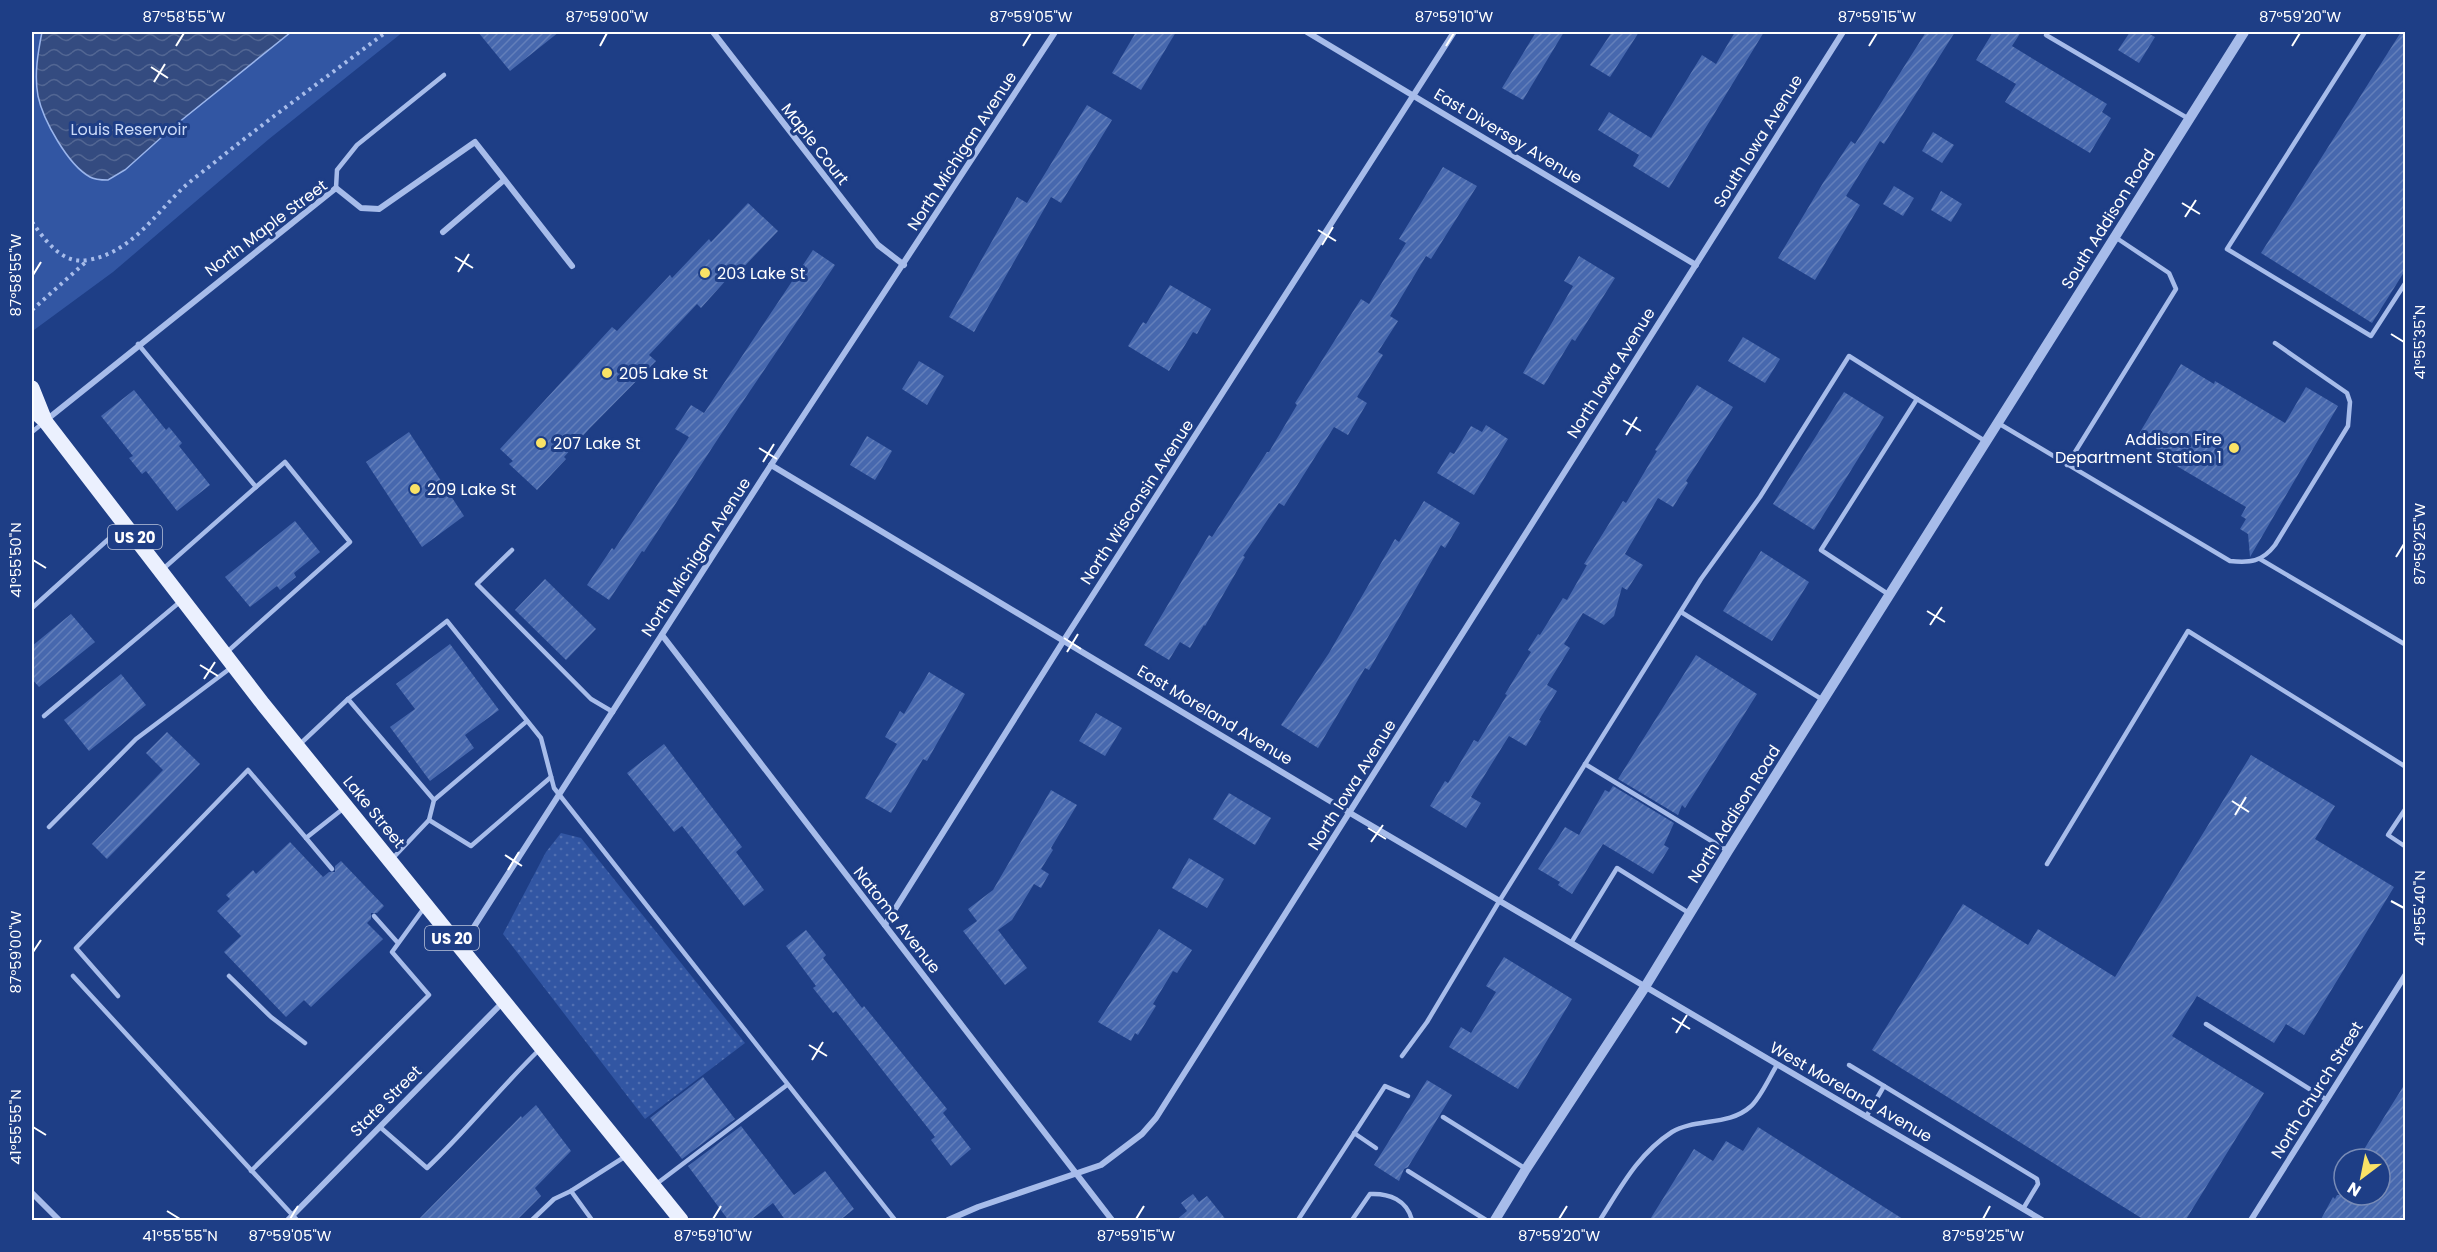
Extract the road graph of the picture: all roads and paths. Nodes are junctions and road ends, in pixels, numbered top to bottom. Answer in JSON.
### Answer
{"nodes":[{"id":1,"x":386,"y":32,"type":"edge"},
{"id":2,"x":713,"y":32,"type":"edge"},
{"id":3,"x":1055,"y":32,"type":"edge"},
{"id":4,"x":1307,"y":32,"type":"edge"},
{"id":5,"x":1454,"y":32,"type":"edge"},
{"id":6,"x":1843,"y":32,"type":"edge"},
{"id":7,"x":2244,"y":32,"type":"edge"},
{"id":8,"x":2365,"y":32,"type":"edge"},
{"id":9,"x":2046,"y":35,"type":"dead end"},
{"id":10,"x":444,"y":75,"type":"dead end"},
{"id":11,"x":1414,"y":95,"type":"junction"},
{"id":12,"x":2189,"y":119,"type":"junction"},
{"id":13,"x":504,"y":180,"type":"junction"},
{"id":14,"x":336,"y":188,"type":"junction"},
{"id":15,"x":32,"y":222,"type":"edge"},
{"id":16,"x":443,"y":232,"type":"dead end"},
{"id":17,"x":2115,"y":237,"type":"junction"},
{"id":18,"x":87,"y":261,"type":"junction"},
{"id":19,"x":904,"y":265,"type":"junction"},
{"id":20,"x":1696,"y":265,"type":"junction"},
{"id":21,"x":572,"y":266,"type":"dead end"},
{"id":22,"x":2406,"y":282,"type":"edge"},
{"id":23,"x":32,"y":310,"type":"edge"},
{"id":24,"x":2275,"y":343,"type":"dead end"},
{"id":25,"x":138,"y":344,"type":"junction"},
{"id":26,"x":32,"y":388,"type":"edge"},
{"id":27,"x":1917,"y":399,"type":"junction"},
{"id":28,"x":32,"y":410,"type":"edge"},
{"id":29,"x":45,"y":421,"type":"junction"},
{"id":30,"x":1998,"y":423,"type":"junction"},
{"id":31,"x":32,"y":432,"type":"edge"},
{"id":32,"x":1985,"y":442,"type":"junction"},
{"id":33,"x":771,"y":465,"type":"junction"},
{"id":34,"x":2067,"y":465,"type":"junction"},
{"id":35,"x":256,"y":487,"type":"junction"},
{"id":36,"x":125,"y":525,"type":"junction"},
{"id":37,"x":512,"y":550,"type":"dead end"},
{"id":38,"x":2260,"y":559,"type":"junction"},
{"id":39,"x":161,"y":571,"type":"junction"},
{"id":40,"x":1890,"y":595,"type":"junction"},
{"id":41,"x":183,"y":600,"type":"junction"},
{"id":42,"x":32,"y":608,"type":"edge"},
{"id":43,"x":1681,"y":612,"type":"junction"},
{"id":44,"x":662,"y":635,"type":"junction"},
{"id":45,"x":1064,"y":640,"type":"junction"},
{"id":46,"x":2406,"y":645,"type":"edge"},
{"id":47,"x":229,"y":660,"type":"junction"},
{"id":48,"x":348,"y":699,"type":"junction"},
{"id":49,"x":1823,"y":700,"type":"junction"},
{"id":50,"x":613,"y":712,"type":"junction"},
{"id":51,"x":44,"y":716,"type":"dead end"},
{"id":52,"x":527,"y":721,"type":"junction"},
{"id":53,"x":298,"y":746,"type":"junction"},
{"id":54,"x":1585,"y":764,"type":"junction"},
{"id":55,"x":2406,"y":767,"type":"edge"},
{"id":56,"x":551,"y":777,"type":"junction"},
{"id":57,"x":560,"y":795,"type":"junction"},
{"id":58,"x":434,"y":800,"type":"junction"},
{"id":59,"x":346,"y":806,"type":"junction"},
{"id":60,"x":2406,"y":808,"type":"edge"},
{"id":61,"x":1350,"y":813,"type":"junction"},
{"id":62,"x":429,"y":820,"type":"junction"},
{"id":63,"x":49,"y":827,"type":"dead end"},
{"id":64,"x":306,"y":838,"type":"junction"},
{"id":65,"x":2406,"y":847,"type":"edge"},
{"id":66,"x":1728,"y":851,"type":"junction"},
{"id":67,"x":390,"y":861,"type":"junction"},
{"id":68,"x":2047,"y":864,"type":"dead end"},
{"id":69,"x":332,"y":869,"type":"dead end"},
{"id":70,"x":1500,"y":900,"type":"junction"},
{"id":71,"x":426,"y":906,"type":"junction"},
{"id":72,"x":1689,"y":913,"type":"junction"},
{"id":73,"x":374,"y":916,"type":"dead end"},
{"id":74,"x":885,"y":925,"type":"junction"},
{"id":75,"x":1572,"y":942,"type":"junction"},
{"id":76,"x":398,"y":943,"type":"junction"},
{"id":77,"x":460,"y":949,"type":"junction"},
{"id":78,"x":2406,"y":974,"type":"edge"},
{"id":79,"x":73,"y":976,"type":"dead end"},
{"id":80,"x":229,"y":976,"type":"dead end"},
{"id":81,"x":1646,"y":987,"type":"junction"},
{"id":82,"x":118,"y":996,"type":"dead end"},
{"id":83,"x":504,"y":1001,"type":"junction"},
{"id":84,"x":2206,"y":1024,"type":"dead end"},
{"id":85,"x":305,"y":1043,"type":"dead end"},
{"id":86,"x":541,"y":1048,"type":"junction"},
{"id":87,"x":1402,"y":1056,"type":"dead end"},
{"id":88,"x":1777,"y":1065,"type":"junction"},
{"id":89,"x":1850,"y":1065,"type":"dead end"},
{"id":90,"x":787,"y":1086,"type":"junction"},
{"id":91,"x":1884,"y":1086,"type":"junction"},
{"id":92,"x":1408,"y":1096,"type":"dead end"},
{"id":93,"x":2327,"y":1100,"type":"junction"},
{"id":94,"x":1866,"y":1116,"type":"junction"},
{"id":95,"x":1443,"y":1117,"type":"dead end"},
{"id":96,"x":380,"y":1127,"type":"junction"},
{"id":97,"x":1354,"y":1133,"type":"junction"},
{"id":98,"x":1376,"y":1148,"type":"dead end"},
{"id":99,"x":628,"y":1155,"type":"junction"},
{"id":100,"x":1526,"y":1169,"type":"junction"},
{"id":101,"x":251,"y":1171,"type":"junction"},
{"id":102,"x":1408,"y":1171,"type":"dead end"},
{"id":103,"x":1077,"y":1175,"type":"junction"},
{"id":104,"x":653,"y":1186,"type":"junction"},
{"id":105,"x":571,"y":1191,"type":"junction"},
{"id":106,"x":32,"y":1193,"type":"edge"},
{"id":107,"x":2023,"y":1209,"type":"junction"},
{"id":108,"x":293,"y":1219,"type":"edge"},
{"id":109,"x":59,"y":1221,"type":"edge"},
{"id":110,"x":532,"y":1221,"type":"edge"},
{"id":111,"x":592,"y":1221,"type":"edge"},
{"id":112,"x":681,"y":1221,"type":"edge"},
{"id":113,"x":895,"y":1221,"type":"edge"},
{"id":114,"x":948,"y":1221,"type":"edge"},
{"id":115,"x":1112,"y":1221,"type":"edge"},
{"id":116,"x":1298,"y":1221,"type":"edge"},
{"id":117,"x":1352,"y":1221,"type":"edge"},
{"id":118,"x":1412,"y":1221,"type":"edge"},
{"id":119,"x":1486,"y":1221,"type":"edge"},
{"id":120,"x":1496,"y":1221,"type":"edge"},
{"id":121,"x":1600,"y":1221,"type":"edge"},
{"id":122,"x":2042,"y":1221,"type":"edge"},
{"id":123,"x":2251,"y":1221,"type":"edge"}],
"edges":[{"from":1,"to":18,"type":"path"},
{"from":2,"to":19,"type":"street","name":"Maple Court"},
{"from":3,"to":19,"type":"street","name":"North Michigan Avenue"},
{"from":4,"to":11,"type":"street","name":"East Diversey Avenue"},
{"from":5,"to":11,"type":"street","name":"North Wisconsin Avenue"},
{"from":6,"to":20,"type":"street","name":"South Iowa Avenue"},
{"from":7,"to":12,"type":"street","name":"South Addison Road"},
{"from":8,"to":22,"type":"lane"},
{"from":9,"to":12,"type":"lane"},
{"from":10,"to":14,"type":"lane"},
{"from":11,"to":20,"type":"street","name":"East Diversey Avenue"},
{"from":11,"to":45,"type":"street","name":"North Wisconsin Avenue"},
{"from":12,"to":17,"type":"street","name":"South Addison Road"},
{"from":13,"to":14,"type":"street","name":"North Maple Street"},
{"from":13,"to":16,"type":"street"},
{"from":13,"to":21,"type":"street","name":"North Maple Street"},
{"from":14,"to":25,"type":"street","name":"North Maple Street"},
{"from":15,"to":18,"type":"path"},
{"from":17,"to":30,"type":"street","name":"South Addison Road"},
{"from":17,"to":34,"type":"lane"},
{"from":18,"to":23,"type":"path"},
{"from":19,"to":33,"type":"street","name":"North Michigan Avenue"},
{"from":20,"to":61,"type":"street","name":"North Iowa Avenue"},
{"from":24,"to":38,"type":"lane"},
{"from":25,"to":29,"type":"street","name":"North Maple Street"},
{"from":25,"to":35,"type":"lane"},
{"from":26,"to":29,"type":"main road","name":"Lake Street","number":"US 20"},
{"from":27,"to":32,"type":"lane"},
{"from":27,"to":40,"type":"lane"},
{"from":27,"to":43,"type":"lane"},
{"from":28,"to":29,"type":"main road","name":"Lake Street","number":"US 20"},
{"from":29,"to":31,"type":"lane"},
{"from":29,"to":36,"type":"main road","name":"Lake Street","number":"US 20"},
{"from":30,"to":32,"type":"street","name":"North Addison Road"},
{"from":30,"to":34,"type":"lane"},
{"from":32,"to":40,"type":"street","name":"North Addison Road"},
{"from":33,"to":44,"type":"street","name":"North Michigan Avenue"},
{"from":33,"to":45,"type":"street","name":"East Moreland Avenue"},
{"from":34,"to":38,"type":"lane"},
{"from":35,"to":39,"type":"lane"},
{"from":35,"to":47,"type":"lane"},
{"from":36,"to":39,"type":"main road","name":"Lake Street","number":"US 20"},
{"from":36,"to":42,"type":"lane"},
{"from":37,"to":50,"type":"lane"},
{"from":38,"to":46,"type":"lane"},
{"from":39,"to":41,"type":"main road","name":"Lake Street","number":"US 20"},
{"from":40,"to":49,"type":"street","name":"North Addison Road"},
{"from":41,"to":47,"type":"main road","name":"Lake Street","number":"US 20"},
{"from":41,"to":51,"type":"lane"},
{"from":43,"to":49,"type":"lane"},
{"from":43,"to":54,"type":"lane"},
{"from":44,"to":50,"type":"street","name":"North Michigan Avenue"},
{"from":44,"to":74,"type":"street","name":"Natoma Avenue"},
{"from":45,"to":61,"type":"street","name":"East Moreland Avenue"},
{"from":45,"to":74,"type":"street","name":"North Wisconsin Avenue"},
{"from":47,"to":53,"type":"main road","name":"Lake Street","number":"US 20"},
{"from":47,"to":63,"type":"lane"},
{"from":48,"to":52,"type":"lane"},
{"from":48,"to":53,"type":"lane"},
{"from":48,"to":58,"type":"lane"},
{"from":49,"to":66,"type":"street","name":"North Addison Road"},
{"from":50,"to":57,"type":"street","name":"North Michigan Avenue"},
{"from":52,"to":56,"type":"lane"},
{"from":52,"to":58,"type":"lane"},
{"from":53,"to":59,"type":"main road","name":"Lake Street","number":"US 20"},
{"from":54,"to":66,"type":"lane"},
{"from":54,"to":70,"type":"lane"},
{"from":55,"to":68,"type":"lane"},
{"from":56,"to":57,"type":"lane"},
{"from":56,"to":62,"type":"lane"},
{"from":57,"to":77,"type":"street","name":"North Michigan Avenue"},
{"from":57,"to":90,"type":"lane"},
{"from":58,"to":62,"type":"lane"},
{"from":59,"to":64,"type":"lane"},
{"from":59,"to":67,"type":"main road","name":"Lake Street","number":"US 20"},
{"from":60,"to":65,"type":"lane"},
{"from":61,"to":70,"type":"street","name":"East Moreland Avenue"},
{"from":61,"to":103,"type":"street","name":"North Iowa Avenue"},
{"from":62,"to":67,"type":"lane"},
{"from":64,"to":69,"type":"lane"},
{"from":64,"to":82,"type":"lane"},
{"from":66,"to":72,"type":"street","name":"North Addison Road"},
{"from":67,"to":71,"type":"main road","name":"Lake Street","number":"US 20"},
{"from":70,"to":75,"type":"street","name":"East Moreland Avenue"},
{"from":70,"to":87,"type":"lane"},
{"from":71,"to":76,"type":"lane"},
{"from":71,"to":77,"type":"main road","name":"Lake Street","number":"US 20"},
{"from":72,"to":75,"type":"lane"},
{"from":72,"to":81,"type":"street","name":"North Addison Road"},
{"from":73,"to":76,"type":"lane"},
{"from":74,"to":103,"type":"street","name":"Natoma Avenue"},
{"from":75,"to":81,"type":"street","name":"East Moreland Avenue"},
{"from":76,"to":101,"type":"lane"},
{"from":77,"to":83,"type":"main road","name":"Lake Street","number":"US 20"},
{"from":78,"to":93,"type":"street","name":"North Church Street"},
{"from":79,"to":101,"type":"lane"},
{"from":80,"to":85,"type":"lane"},
{"from":81,"to":88,"type":"street","name":"West Moreland Avenue"},
{"from":81,"to":100,"type":"street","name":"North Addison Road"},
{"from":83,"to":86,"type":"main road","name":"Lake Street","number":"US 20"},
{"from":83,"to":96,"type":"street","name":"State Street"},
{"from":84,"to":93,"type":"lane"},
{"from":86,"to":96,"type":"lane"},
{"from":86,"to":99,"type":"main road","name":"Lake Street","number":"US 20"},
{"from":88,"to":94,"type":"street","name":"West Moreland Avenue"},
{"from":88,"to":121,"type":"lane"},
{"from":89,"to":91,"type":"lane"},
{"from":90,"to":104,"type":"lane"},
{"from":90,"to":113,"type":"lane"},
{"from":91,"to":94,"type":"lane"},
{"from":91,"to":107,"type":"lane"},
{"from":92,"to":97,"type":"lane"},
{"from":93,"to":123,"type":"street","name":"North Church Street"},
{"from":94,"to":107,"type":"street","name":"West Moreland Avenue"},
{"from":95,"to":100,"type":"lane"},
{"from":96,"to":108,"type":"street","name":"State Street"},
{"from":97,"to":98,"type":"lane"},
{"from":97,"to":116,"type":"lane"},
{"from":99,"to":104,"type":"main road","name":"Lake Street","number":"US 20"},
{"from":99,"to":105,"type":"lane"},
{"from":100,"to":120,"type":"street","name":"North Addison Road"},
{"from":101,"to":108,"type":"lane"},
{"from":102,"to":119,"type":"lane"},
{"from":103,"to":114,"type":"street","name":"North Iowa Avenue"},
{"from":103,"to":115,"type":"street","name":"Natoma Avenue"},
{"from":104,"to":112,"type":"main road","name":"Lake Street","number":"US 20"},
{"from":105,"to":110,"type":"lane"},
{"from":105,"to":111,"type":"lane"},
{"from":106,"to":109,"type":"street"},
{"from":107,"to":122,"type":"street","name":"West Moreland Avenue"},
{"from":117,"to":118,"type":"lane"}]}
